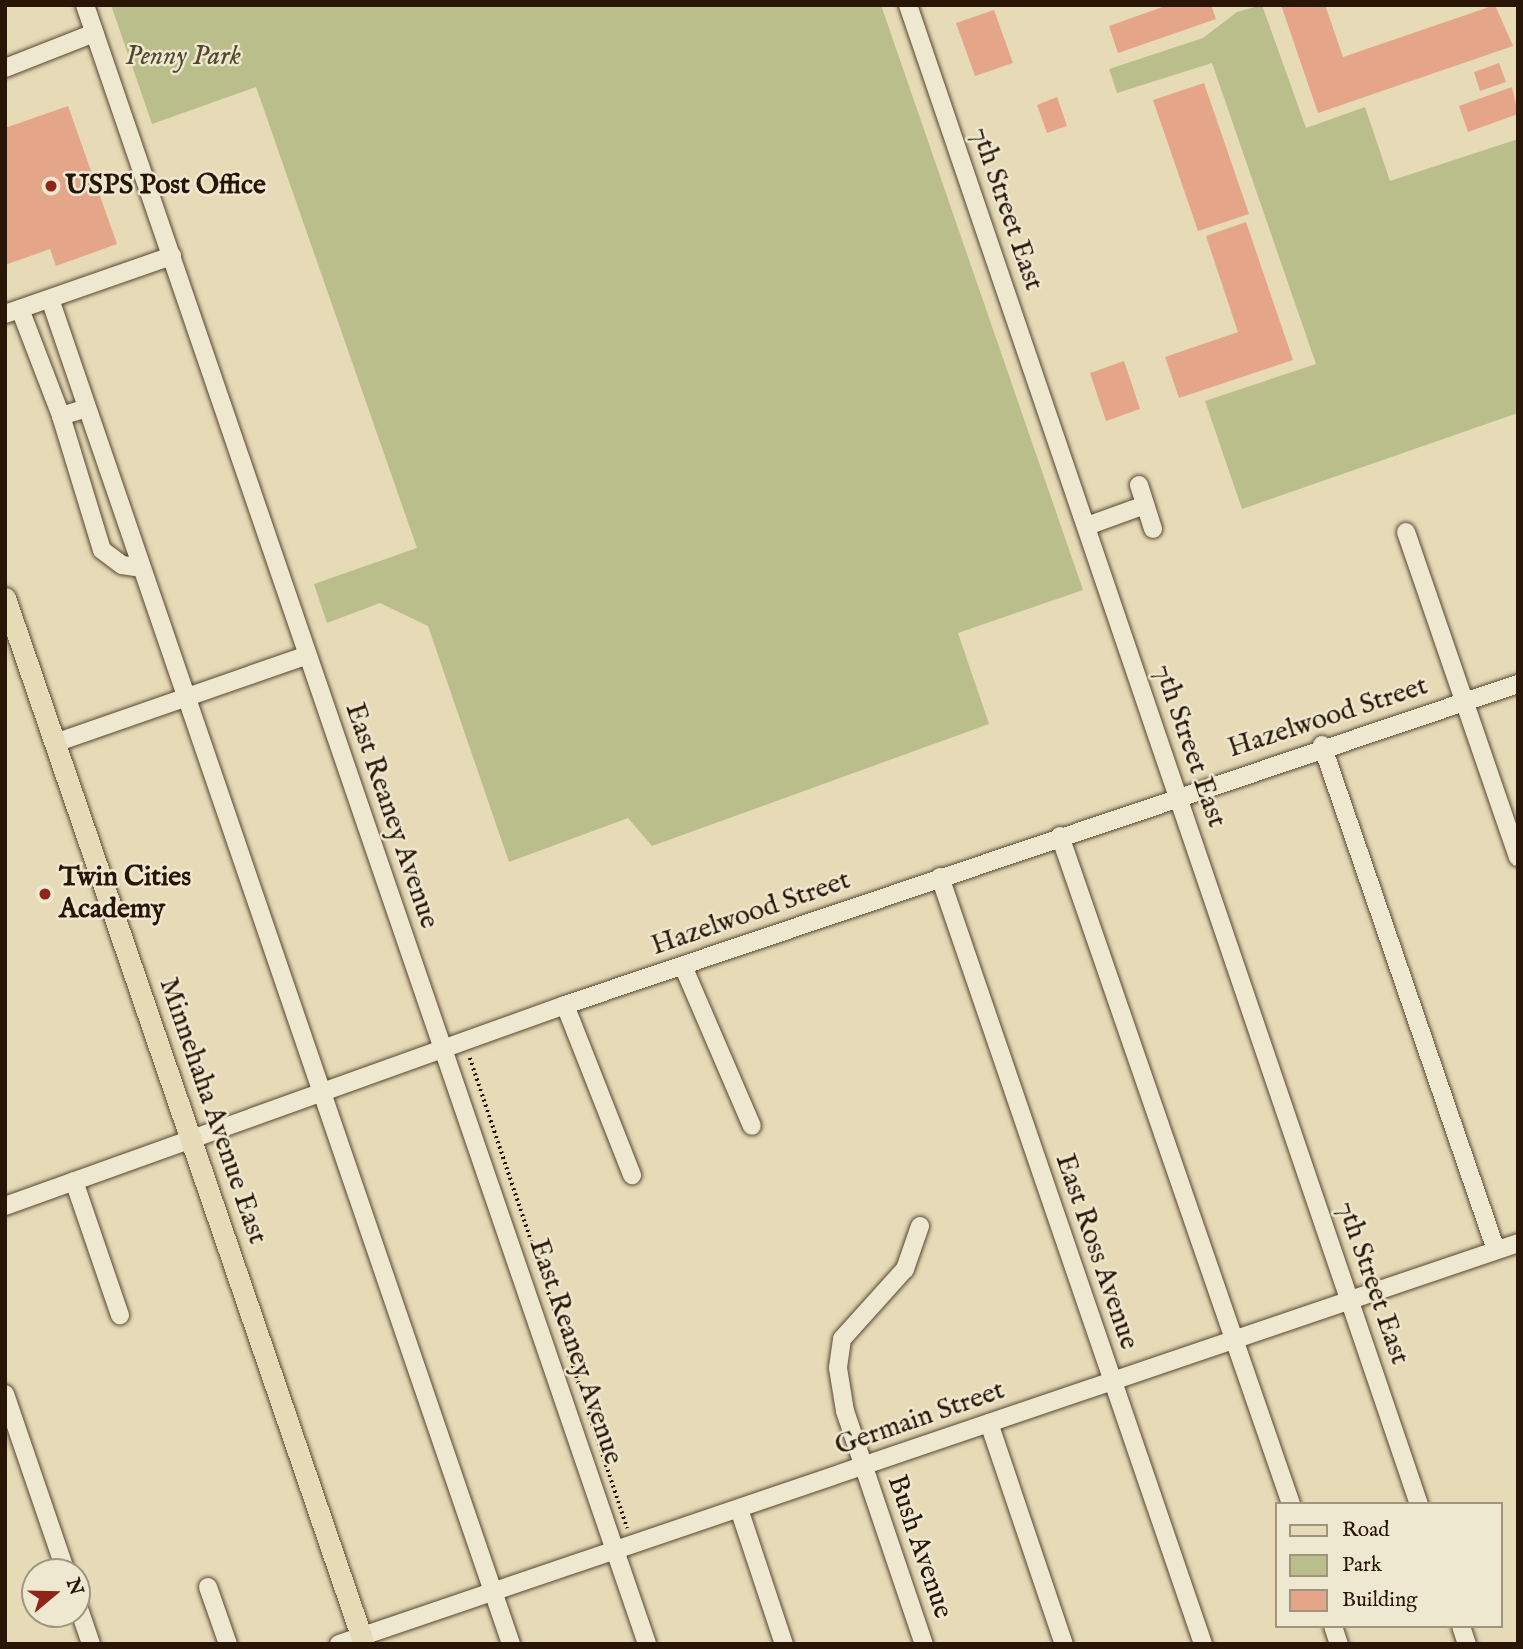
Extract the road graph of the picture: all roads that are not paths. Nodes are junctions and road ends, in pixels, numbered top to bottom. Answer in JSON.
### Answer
{"nodes":[{"id":1,"x":85,"y":5,"type":"edge"},
{"id":2,"x":908,"y":5,"type":"edge"},
{"id":3,"x":94,"y":33,"type":"junction"},
{"id":4,"x":5,"y":68,"type":"edge"},
{"id":5,"x":172,"y":256,"type":"junction"},
{"id":6,"x":50,"y":299,"type":"junction"},
{"id":7,"x":13,"y":312,"type":"edge"},
{"id":8,"x":87,"y":408,"type":"junction"},
{"id":9,"x":61,"y":416,"type":"junction"},
{"id":10,"x":1139,"y":485,"type":"dead end"},
{"id":11,"x":1145,"y":505,"type":"junction"},
{"id":12,"x":1087,"y":526,"type":"junction"},
{"id":13,"x":1153,"y":529,"type":"dead end"},
{"id":14,"x":1406,"y":532,"type":"dead end"},
{"id":15,"x":141,"y":568,"type":"junction"},
{"id":16,"x":5,"y":598,"type":"edge"},
{"id":17,"x":307,"y":655,"type":"junction"},
{"id":18,"x":1518,"y":684,"type":"edge"},
{"id":19,"x":186,"y":698,"type":"junction"},
{"id":20,"x":1464,"y":701,"type":"junction"},
{"id":21,"x":55,"y":743,"type":"junction"},
{"id":22,"x":1322,"y":745,"type":"junction"},
{"id":23,"x":1178,"y":795,"type":"junction"},
{"id":24,"x":1060,"y":836,"type":"junction"},
{"id":25,"x":1518,"y":858,"type":"edge"},
{"id":26,"x":940,"y":877,"type":"junction"},
{"id":27,"x":683,"y":966,"type":"junction"},
{"id":28,"x":565,"y":1005,"type":"junction"},
{"id":29,"x":444,"y":1047,"type":"junction"},
{"id":30,"x":324,"y":1093,"type":"junction"},
{"id":31,"x":752,"y":1126,"type":"dead end"},
{"id":32,"x":192,"y":1139,"type":"junction"},
{"id":33,"x":632,"y":1175,"type":"dead end"},
{"id":34,"x":74,"y":1181,"type":"junction"},
{"id":35,"x":5,"y":1206,"type":"edge"},
{"id":36,"x":920,"y":1226,"type":"dead end"},
{"id":37,"x":1518,"y":1243,"type":"edge"},
{"id":38,"x":1496,"y":1250,"type":"junction"},
{"id":39,"x":1350,"y":1300,"type":"junction"},
{"id":40,"x":120,"y":1315,"type":"dead end"},
{"id":41,"x":1235,"y":1339,"type":"junction"},
{"id":42,"x":1113,"y":1381,"type":"junction"},
{"id":43,"x":5,"y":1394,"type":"edge"},
{"id":44,"x":989,"y":1423,"type":"junction"},
{"id":45,"x":864,"y":1466,"type":"junction"},
{"id":46,"x":1290,"y":1502,"type":"edge"},
{"id":47,"x":1418,"y":1502,"type":"edge"},
{"id":48,"x":739,"y":1509,"type":"junction"},
{"id":49,"x":615,"y":1551,"type":"junction"},
{"id":50,"x":61,"y":1558,"type":"edge"},
{"id":51,"x":208,"y":1587,"type":"dead end"},
{"id":52,"x":494,"y":1592,"type":"junction"},
{"id":53,"x":363,"y":1640,"type":"edge"},
{"id":54,"x":228,"y":1644,"type":"edge"},
{"id":55,"x":339,"y":1644,"type":"edge"},
{"id":56,"x":511,"y":1644,"type":"edge"},
{"id":57,"x":647,"y":1644,"type":"edge"},
{"id":58,"x":784,"y":1644,"type":"edge"},
{"id":59,"x":925,"y":1644,"type":"edge"},
{"id":60,"x":1064,"y":1644,"type":"edge"},
{"id":61,"x":1203,"y":1644,"type":"edge"}],
"edges":[{"from":1,"to":3,"type":"street","name":"East Reaney Avenue"},
{"from":2,"to":12,"type":"street","name":"7th Street East"},
{"from":3,"to":4,"type":"street"},
{"from":3,"to":5,"type":"street","name":"East Reaney Avenue"},
{"from":5,"to":6,"type":"street"},
{"from":5,"to":17,"type":"street","name":"East Reaney Avenue"},
{"from":6,"to":7,"type":"street"},
{"from":6,"to":8,"type":"street"},
{"from":7,"to":9,"type":"street"},
{"from":8,"to":9,"type":"street"},
{"from":8,"to":15,"type":"street"},
{"from":9,"to":15,"type":"street"},
{"from":10,"to":11,"type":"street"},
{"from":11,"to":12,"type":"street"},
{"from":11,"to":13,"type":"street"},
{"from":12,"to":23,"type":"street","name":"7th Street East"},
{"from":14,"to":20,"type":"street"},
{"from":15,"to":19,"type":"street"},
{"from":16,"to":21,"type":"main road","name":"Minnehaha Avenue East"},
{"from":17,"to":19,"type":"street"},
{"from":17,"to":29,"type":"street","name":"East Reaney Avenue"},
{"from":18,"to":20,"type":"street","name":"Hazelwood Street"},
{"from":19,"to":21,"type":"street"},
{"from":19,"to":30,"type":"street"},
{"from":20,"to":22,"type":"street","name":"Hazelwood Street"},
{"from":20,"to":25,"type":"street"},
{"from":21,"to":32,"type":"main road","name":"Minnehaha Avenue East"},
{"from":22,"to":23,"type":"street","name":"Hazelwood Street"},
{"from":22,"to":38,"type":"street"},
{"from":23,"to":24,"type":"street","name":"Hazelwood Street"},
{"from":23,"to":39,"type":"street","name":"7th Street East"},
{"from":24,"to":26,"type":"street","name":"Hazelwood Street"},
{"from":24,"to":41,"type":"street"},
{"from":26,"to":27,"type":"street","name":"Hazelwood Street"},
{"from":26,"to":42,"type":"street","name":"East Ross Avenue"},
{"from":27,"to":28,"type":"street","name":"Hazelwood Street"},
{"from":27,"to":31,"type":"street"},
{"from":28,"to":29,"type":"street","name":"Hazelwood Street"},
{"from":28,"to":33,"type":"street"},
{"from":29,"to":30,"type":"street","name":"Hazelwood Street"},
{"from":29,"to":49,"type":"street","name":"East Reaney Avenue"},
{"from":30,"to":32,"type":"street","name":"Hazelwood Street"},
{"from":30,"to":52,"type":"street"},
{"from":32,"to":34,"type":"street","name":"Hazelwood Street"},
{"from":32,"to":53,"type":"main road","name":"Minnehaha Avenue East"},
{"from":34,"to":35,"type":"street","name":"Hazelwood Street"},
{"from":34,"to":40,"type":"street"},
{"from":36,"to":45,"type":"street","name":"Bush Avenue"},
{"from":37,"to":38,"type":"street","name":"Germain Street"},
{"from":38,"to":39,"type":"street","name":"Germain Street"},
{"from":39,"to":41,"type":"street","name":"Germain Street"},
{"from":39,"to":47,"type":"street","name":"7th Street East"},
{"from":41,"to":42,"type":"street","name":"Germain Street"},
{"from":41,"to":46,"type":"street"},
{"from":42,"to":44,"type":"street","name":"Germain Street"},
{"from":42,"to":61,"type":"street","name":"East Ross Avenue"},
{"from":43,"to":50,"type":"street"},
{"from":44,"to":45,"type":"street","name":"Germain Street"},
{"from":44,"to":60,"type":"street"},
{"from":45,"to":48,"type":"street","name":"Germain Street"},
{"from":45,"to":59,"type":"street","name":"Bush Avenue"},
{"from":48,"to":49,"type":"street","name":"Germain Street"},
{"from":48,"to":58,"type":"street"},
{"from":49,"to":52,"type":"street","name":"Germain Street"},
{"from":49,"to":57,"type":"street","name":"East Reaney Avenue"},
{"from":51,"to":54,"type":"street"},
{"from":52,"to":53,"type":"street","name":"Germain Street"},
{"from":52,"to":56,"type":"street"},
{"from":53,"to":55,"type":"street","name":"Germain Street"}]}
